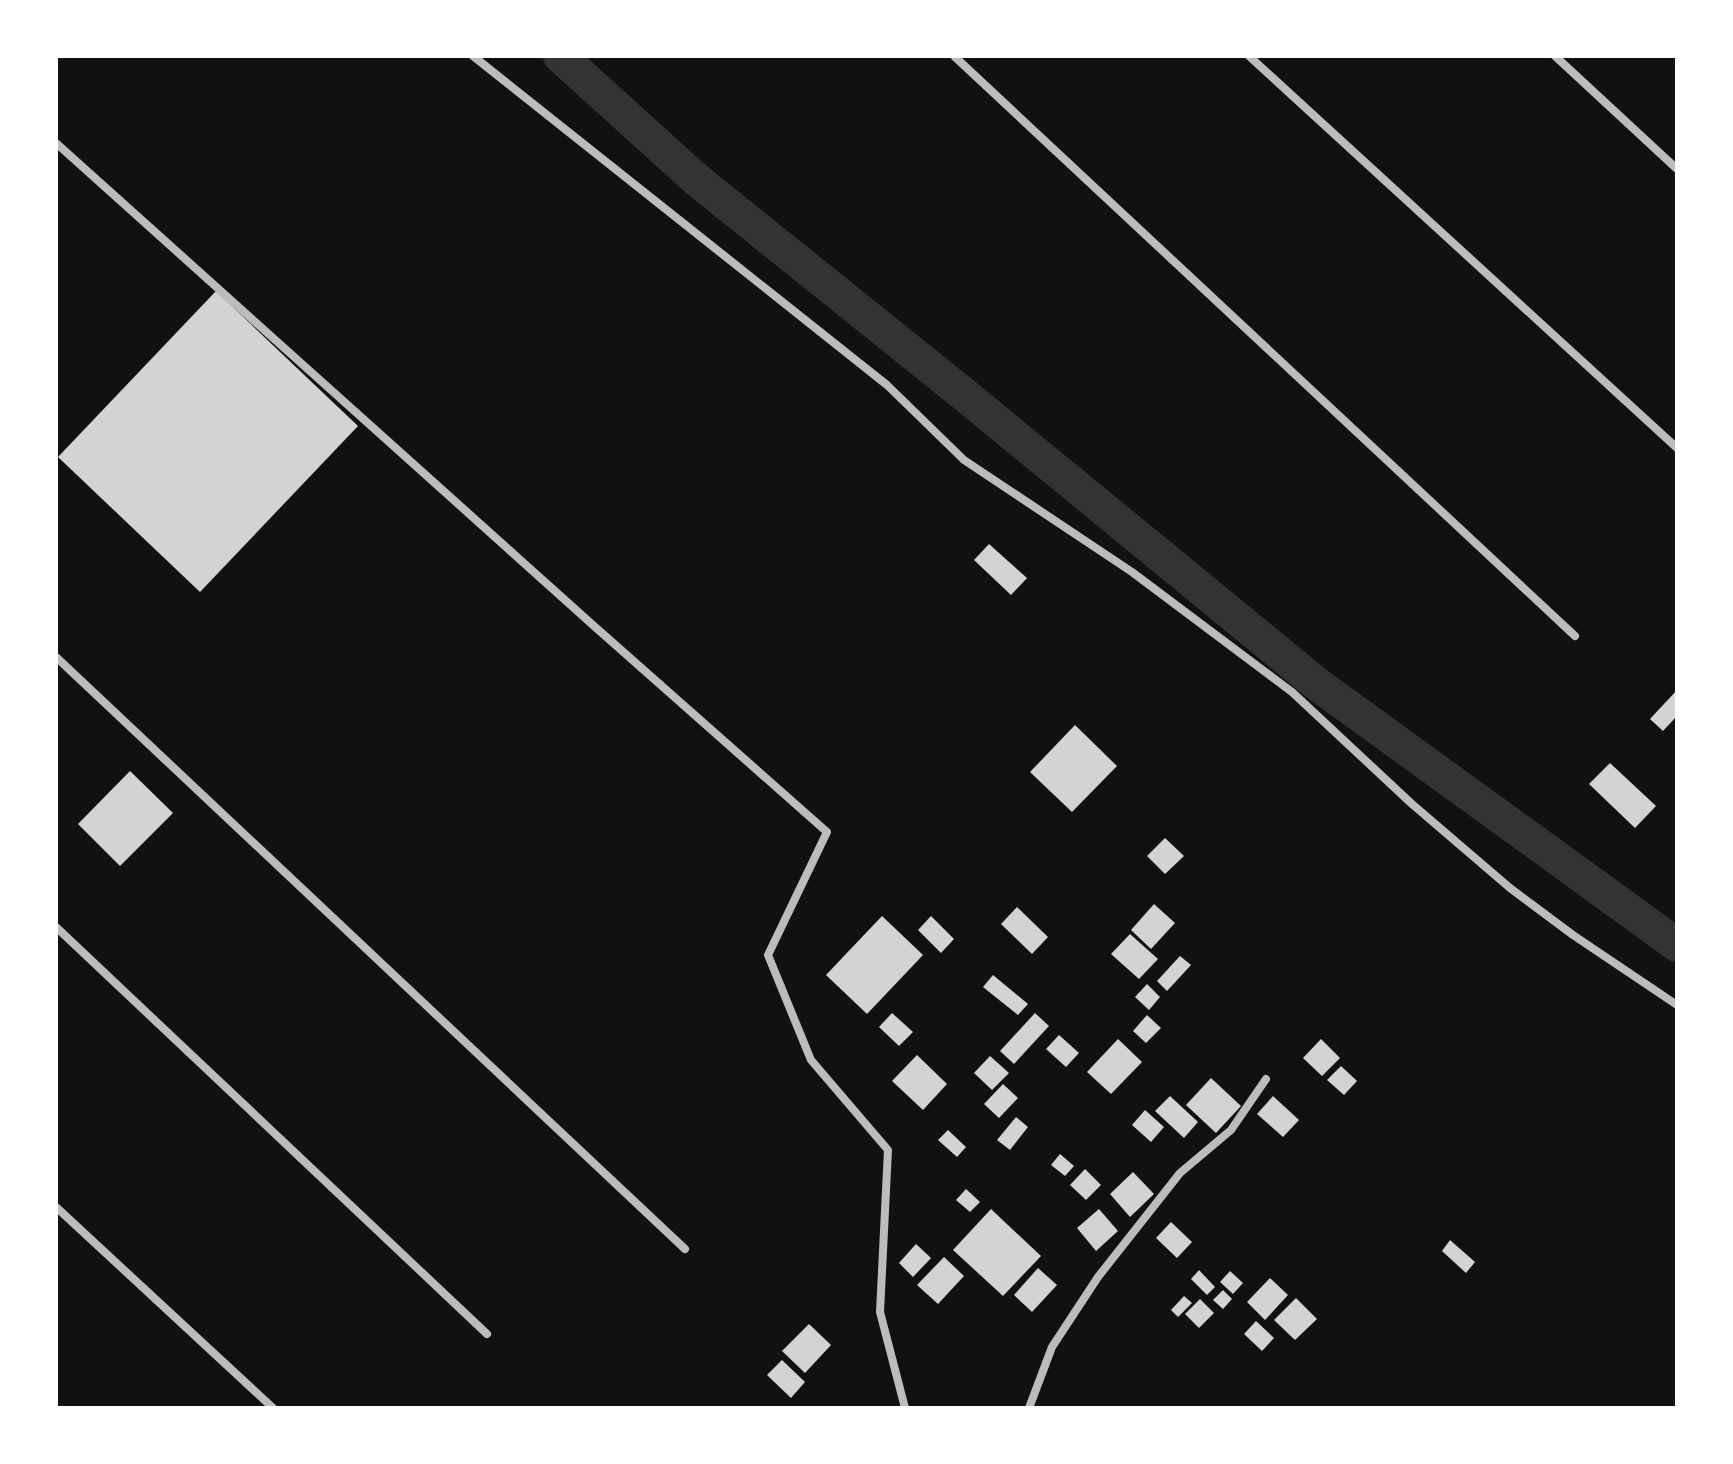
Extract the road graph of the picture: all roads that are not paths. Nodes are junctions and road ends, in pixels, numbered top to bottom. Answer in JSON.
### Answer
{"nodes":[{"id":1,"x":473,"y":56,"type":"edge"},
{"id":2,"x":954,"y":56,"type":"edge"},
{"id":3,"x":1249,"y":56,"type":"edge"},
{"id":4,"x":1555,"y":56,"type":"edge"},
{"id":5,"x":56,"y":143,"type":"edge"},
{"id":6,"x":1677,"y":169,"type":"edge"},
{"id":7,"x":1677,"y":448,"type":"edge"},
{"id":8,"x":1575,"y":636,"type":"dead end"},
{"id":9,"x":56,"y":657,"type":"edge"},
{"id":10,"x":56,"y":927,"type":"edge"},
{"id":11,"x":1677,"y":1005,"type":"edge"},
{"id":12,"x":1266,"y":1079,"type":"dead end"},
{"id":13,"x":56,"y":1207,"type":"edge"},
{"id":14,"x":685,"y":1249,"type":"dead end"},
{"id":15,"x":487,"y":1334,"type":"dead end"},
{"id":16,"x":273,"y":1408,"type":"edge"},
{"id":17,"x":905,"y":1408,"type":"edge"},
{"id":18,"x":1029,"y":1408,"type":"edge"}],
"edges":[{"from":1,"to":11,"type":"street"},
{"from":2,"to":8,"type":"street"},
{"from":3,"to":7,"type":"street"},
{"from":4,"to":6,"type":"street"},
{"from":5,"to":17,"type":"street"},
{"from":9,"to":14,"type":"street"},
{"from":10,"to":15,"type":"street"},
{"from":12,"to":18,"type":"street"},
{"from":13,"to":16,"type":"street"}]}
